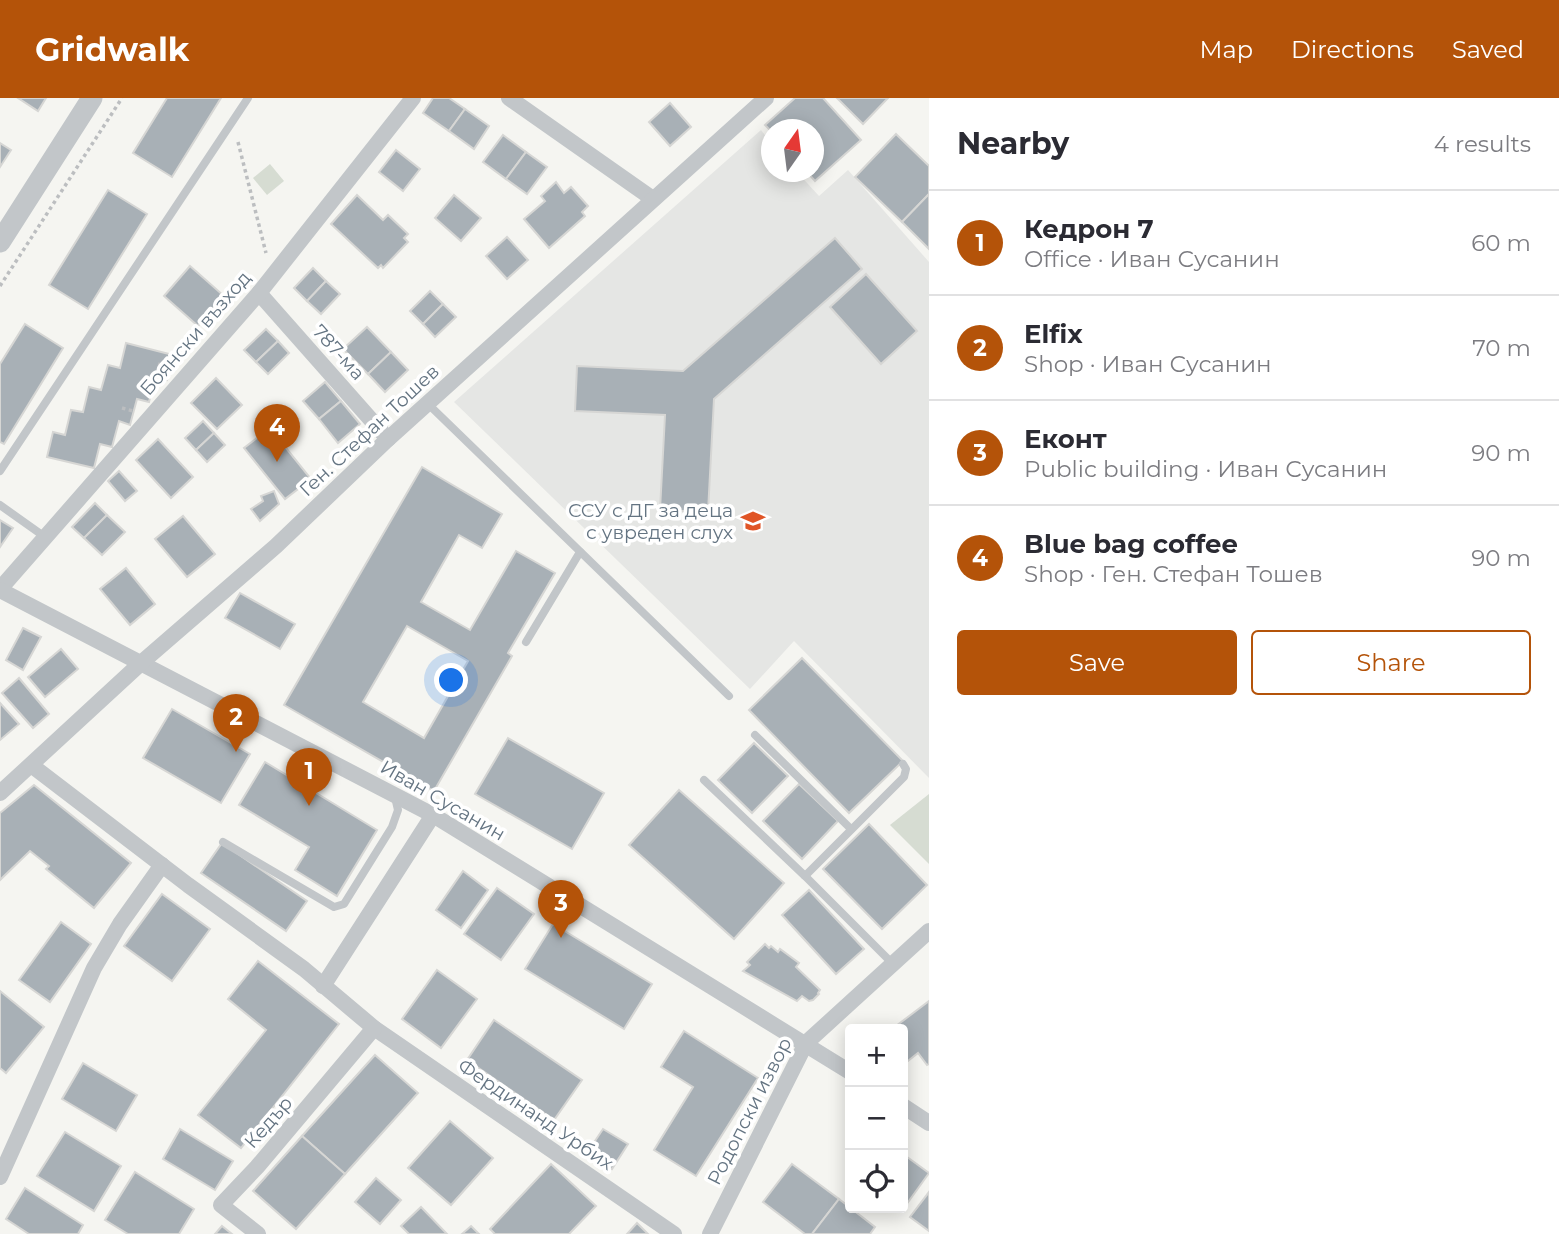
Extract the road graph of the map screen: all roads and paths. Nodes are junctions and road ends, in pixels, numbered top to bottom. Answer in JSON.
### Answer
{"nodes":[{"id":1,"x":92,"y":98,"type":"edge"},
{"id":2,"x":122,"y":98,"type":"edge"},
{"id":3,"x":248,"y":98,"type":"edge"},
{"id":4,"x":413,"y":98,"type":"edge"},
{"id":5,"x":509,"y":98,"type":"edge"},
{"id":6,"x":766,"y":98,"type":"edge"},
{"id":7,"x":232,"y":122,"type":"junction"},
{"id":8,"x":653,"y":199,"type":"junction"},
{"id":9,"x":0,"y":242,"type":"edge"},
{"id":10,"x":272,"y":275,"type":"junction"},
{"id":11,"x":0,"y":286,"type":"edge"},
{"id":12,"x":259,"y":293,"type":"junction"},
{"id":13,"x":158,"y":364,"type":"dead end"},
{"id":14,"x":170,"y":367,"type":"dead end"},
{"id":15,"x":140,"y":386,"type":"dead end"},
{"id":16,"x":146,"y":387,"type":"dead end"},
{"id":17,"x":427,"y":403,"type":"junction"},
{"id":18,"x":122,"y":408,"type":"dead end"},
{"id":19,"x":128,"y":409,"type":"dead end"},
{"id":20,"x":388,"y":439,"type":"junction"},
{"id":21,"x":0,"y":471,"type":"edge"},
{"id":22,"x":0,"y":505,"type":"edge"},
{"id":23,"x":45,"y":537,"type":"junction"},
{"id":24,"x":580,"y":552,"type":"junction"},
{"id":25,"x":0,"y":589,"type":"edge"},
{"id":26,"x":526,"y":642,"type":"dead end"},
{"id":27,"x":141,"y":663,"type":"junction"},
{"id":28,"x":729,"y":696,"type":"dead end"},
{"id":29,"x":755,"y":735,"type":"dead end"},
{"id":30,"x":903,"y":764,"type":"dead end"},
{"id":31,"x":32,"y":765,"type":"junction"},
{"id":32,"x":704,"y":780,"type":"dead end"},
{"id":33,"x":0,"y":793,"type":"edge"},
{"id":34,"x":394,"y":794,"type":"junction"},
{"id":35,"x":433,"y":815,"type":"junction"},
{"id":36,"x":851,"y":829,"type":"junction"},
{"id":37,"x":223,"y":842,"type":"dead end"},
{"id":38,"x":162,"y":865,"type":"junction"},
{"id":39,"x":805,"y":876,"type":"junction"},
{"id":40,"x":929,"y":931,"type":"edge"},
{"id":41,"x":892,"y":963,"type":"junction"},
{"id":42,"x":323,"y":986,"type":"junction"},
{"id":43,"x":374,"y":1028,"type":"junction"},
{"id":44,"x":806,"y":1043,"type":"junction"},
{"id":45,"x":845,"y":1069,"type":"edge"},
{"id":46,"x":908,"y":1109,"type":"edge"},
{"id":47,"x":929,"y":1124,"type":"edge"},
{"id":48,"x":0,"y":1177,"type":"edge"},
{"id":49,"x":258,"y":1234,"type":"edge"},
{"id":50,"x":674,"y":1234,"type":"edge"},
{"id":51,"x":710,"y":1234,"type":"edge"}],
"edges":[{"from":1,"to":9,"type":"street"},
{"from":2,"to":11,"type":"path"},
{"from":3,"to":7,"type":"lane"},
{"from":4,"to":10,"type":"street","name":"Боянски възход"},
{"from":5,"to":8,"type":"street"},
{"from":6,"to":8,"type":"street","name":"Ген. Стефан Тошев"},
{"from":7,"to":10,"type":"path"},
{"from":7,"to":21,"type":"lane"},
{"from":8,"to":17,"type":"street","name":"Ген. Стефан Тошев"},
{"from":10,"to":12,"type":"street","name":"Боянски възход"},
{"from":12,"to":20,"type":"street","name":"787-ма"},
{"from":12,"to":23,"type":"street","name":"Боянски възход"},
{"from":13,"to":14,"type":"path"},
{"from":15,"to":16,"type":"path"},
{"from":17,"to":20,"type":"street","name":"Ген. Стефан Тошев"},
{"from":17,"to":24,"type":"lane"},
{"from":18,"to":19,"type":"path"},
{"from":20,"to":27,"type":"street","name":"Ген. Стефан Тошев"},
{"from":22,"to":23,"type":"lane"},
{"from":23,"to":25,"type":"street","name":"Боянски възход"},
{"from":24,"to":26,"type":"lane"},
{"from":24,"to":28,"type":"lane"},
{"from":25,"to":27,"type":"street","name":"Иван Сусанин"},
{"from":27,"to":31,"type":"street","name":"Ген. Стефан Тошев"},
{"from":27,"to":34,"type":"street","name":"Иван Сусанин"},
{"from":29,"to":36,"type":"lane"},
{"from":30,"to":36,"type":"lane"},
{"from":31,"to":33,"type":"street","name":"Ген. Стефан Тошев"},
{"from":31,"to":38,"type":"street","name":"Фердинанд Урбих"},
{"from":32,"to":39,"type":"lane"},
{"from":34,"to":35,"type":"street","name":"Иван Сусанин"},
{"from":34,"to":37,"type":"lane"},
{"from":35,"to":42,"type":"street"},
{"from":35,"to":44,"type":"street","name":"Иван Сусанин"},
{"from":36,"to":39,"type":"lane"},
{"from":38,"to":42,"type":"street","name":"Фердинанд Урбих"},
{"from":38,"to":48,"type":"street"},
{"from":39,"to":41,"type":"lane"},
{"from":40,"to":41,"type":"street","name":"Родопски извор"},
{"from":41,"to":44,"type":"street","name":"Родопски извор"},
{"from":42,"to":43,"type":"street","name":"Фердинанд Урбих"},
{"from":43,"to":49,"type":"street","name":"Кедър"},
{"from":43,"to":50,"type":"street","name":"Фердинанд Урбих"},
{"from":44,"to":45,"type":"street","name":"Иван Сусанин"},
{"from":44,"to":51,"type":"street","name":"Родопски извор"},
{"from":46,"to":47,"type":"street"}]}
